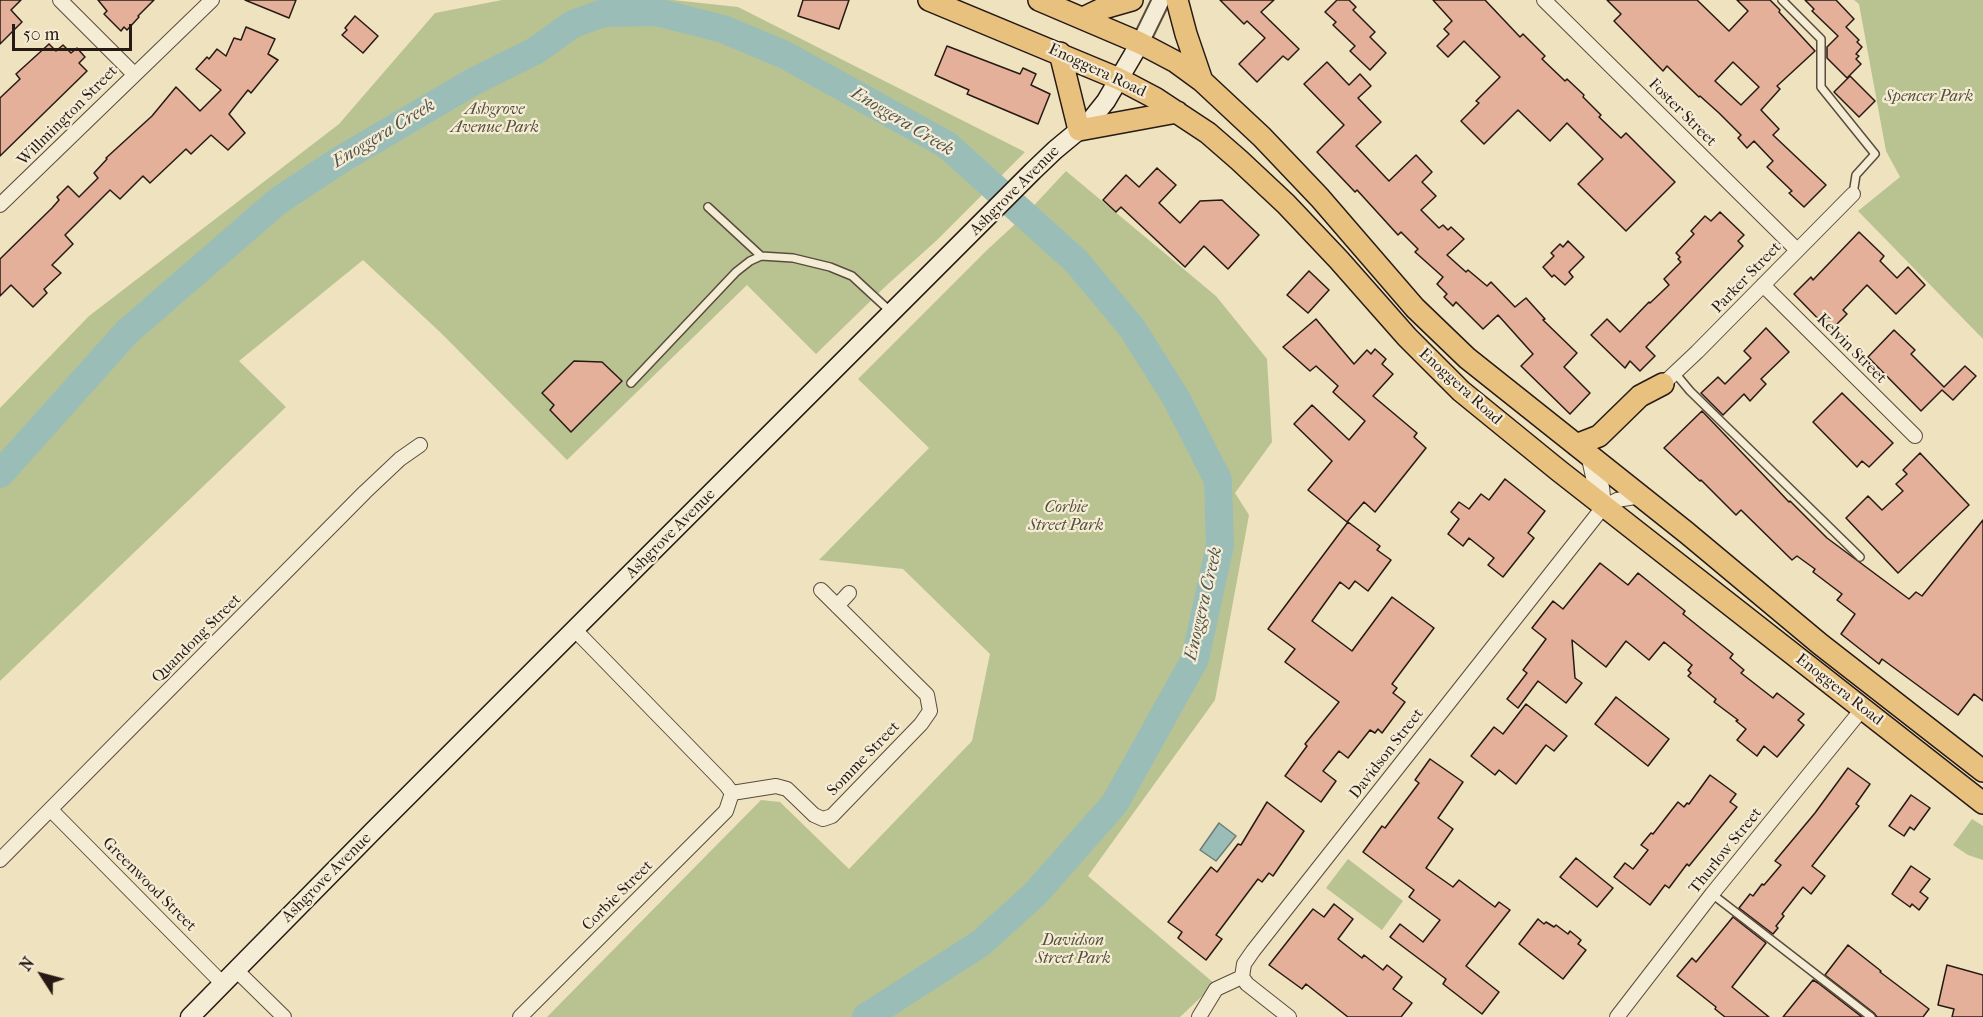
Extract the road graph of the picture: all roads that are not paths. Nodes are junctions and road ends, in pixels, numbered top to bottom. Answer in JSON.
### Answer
{"nodes":[{"id":1,"x":60,"y":0,"type":"edge"},
{"id":2,"x":212,"y":0,"type":"edge"},
{"id":3,"x":929,"y":0,"type":"edge"},
{"id":4,"x":1039,"y":0,"type":"edge"},
{"id":5,"x":1132,"y":0,"type":"edge"},
{"id":6,"x":1161,"y":0,"type":"edge"},
{"id":7,"x":1177,"y":0,"type":"edge"},
{"id":8,"x":1544,"y":0,"type":"edge"},
{"id":9,"x":1782,"y":0,"type":"edge"},
{"id":10,"x":1083,"y":18,"type":"junction"},
{"id":11,"x":1140,"y":43,"type":"junction"},
{"id":12,"x":1060,"y":53,"type":"junction"},
{"id":13,"x":134,"y":74,"type":"junction"},
{"id":14,"x":1119,"y":79,"type":"junction"},
{"id":15,"x":1202,"y":81,"type":"junction"},
{"id":16,"x":1177,"y":112,"type":"junction"},
{"id":17,"x":1079,"y":130,"type":"junction"},
{"id":18,"x":1853,"y":194,"type":"joint"},
{"id":19,"x":0,"y":205,"type":"edge"},
{"id":20,"x":708,"y":207,"type":"dead end"},
{"id":21,"x":1797,"y":249,"type":"junction"},
{"id":22,"x":761,"y":256,"type":"junction"},
{"id":23,"x":1763,"y":285,"type":"junction"},
{"id":24,"x":891,"y":312,"type":"junction"},
{"id":25,"x":1669,"y":379,"type":"junction"},
{"id":26,"x":631,"y":382,"type":"dead end"},
{"id":27,"x":1915,"y":436,"type":"dead end"},
{"id":28,"x":420,"y":445,"type":"dead end"},
{"id":29,"x":1582,"y":449,"type":"junction"},
{"id":30,"x":1641,"y":496,"type":"junction"},
{"id":31,"x":1604,"y":506,"type":"junction"},
{"id":32,"x":1860,"y":557,"type":"dead end"},
{"id":33,"x":821,"y":590,"type":"dead end"},
{"id":34,"x":849,"y":593,"type":"dead end"},
{"id":35,"x":837,"y":606,"type":"junction"},
{"id":36,"x":575,"y":630,"type":"junction"},
{"id":37,"x":1863,"y":708,"type":"junction"},
{"id":38,"x":1983,"y":771,"type":"edge"},
{"id":39,"x":732,"y":793,"type":"junction"},
{"id":40,"x":1983,"y":803,"type":"edge"},
{"id":41,"x":51,"y":810,"type":"junction"},
{"id":42,"x":0,"y":860,"type":"edge"},
{"id":43,"x":1712,"y":894,"type":"junction"},
{"id":44,"x":236,"y":970,"type":"junction"},
{"id":45,"x":1242,"y":977,"type":"junction"},
{"id":46,"x":223,"y":984,"type":"junction"},
{"id":47,"x":190,"y":1017,"type":"edge"},
{"id":48,"x":284,"y":1017,"type":"edge"},
{"id":49,"x":520,"y":1017,"type":"edge"},
{"id":50,"x":1199,"y":1017,"type":"edge"},
{"id":51,"x":1289,"y":1017,"type":"edge"},
{"id":52,"x":1617,"y":1017,"type":"edge"},
{"id":53,"x":1871,"y":1017,"type":"edge"}],
"edges":[{"from":1,"to":13,"type":"street"},
{"from":2,"to":13,"type":"street","name":"Willmington Street"},
{"from":3,"to":12,"type":"main road","name":"Enoggera Road"},
{"from":4,"to":10,"type":"main road","name":"Enoggera Road"},
{"from":5,"to":10,"type":"main road"},
{"from":6,"to":11,"type":"street"},
{"from":7,"to":15,"type":"main road"},
{"from":8,"to":21,"type":"street","name":"Foster Street"},
{"from":9,"to":18,"type":"lane"},
{"from":10,"to":11,"type":"main road","name":"Enoggera Road"},
{"from":11,"to":14,"type":"main road","name":"Ashgrove Avenue"},
{"from":11,"to":15,"type":"main road","name":"Enoggera Road"},
{"from":12,"to":14,"type":"main road","name":"Enoggera Road"},
{"from":12,"to":17,"type":"main road"},
{"from":13,"to":19,"type":"street","name":"Willmington Street"},
{"from":14,"to":16,"type":"main road","name":"Enoggera Road"},
{"from":14,"to":17,"type":"main road","name":"Ashgrove Avenue"},
{"from":15,"to":29,"type":"main road","name":"Enoggera Road"},
{"from":16,"to":17,"type":"main road"},
{"from":16,"to":31,"type":"main road","name":"Enoggera Road"},
{"from":17,"to":24,"type":"main road","name":"Ashgrove Avenue"},
{"from":18,"to":21,"type":"street","name":"Parker Street"},
{"from":20,"to":22,"type":"lane"},
{"from":21,"to":23,"type":"street","name":"Parker Street"},
{"from":22,"to":24,"type":"lane"},
{"from":22,"to":26,"type":"lane"},
{"from":23,"to":25,"type":"street","name":"Parker Street"},
{"from":23,"to":27,"type":"street","name":"Kelvin Street"},
{"from":24,"to":36,"type":"main road","name":"Ashgrove Avenue"},
{"from":25,"to":29,"type":"main road"},
{"from":25,"to":32,"type":"lane"},
{"from":28,"to":41,"type":"street","name":"Quandong Street"},
{"from":29,"to":30,"type":"main road","name":"Enoggera Road"},
{"from":29,"to":31,"type":"street"},
{"from":30,"to":31,"type":"street"},
{"from":30,"to":38,"type":"main road","name":"Enoggera Road"},
{"from":31,"to":37,"type":"main road","name":"Enoggera Road"},
{"from":31,"to":45,"type":"street","name":"Davidson Street"},
{"from":33,"to":35,"type":"street","name":"Somme Street"},
{"from":34,"to":35,"type":"street"},
{"from":35,"to":39,"type":"street","name":"Somme Street"},
{"from":36,"to":39,"type":"street"},
{"from":36,"to":44,"type":"main road","name":"Ashgrove Avenue"},
{"from":37,"to":40,"type":"main road","name":"Enoggera Road"},
{"from":37,"to":43,"type":"street","name":"Thurlow Street"},
{"from":39,"to":49,"type":"street","name":"Corbie Street"},
{"from":41,"to":42,"type":"street","name":"Quandong Street"},
{"from":41,"to":46,"type":"street","name":"Greenwood Street"},
{"from":43,"to":52,"type":"street","name":"Thurlow Street"},
{"from":43,"to":53,"type":"lane"},
{"from":44,"to":46,"type":"main road","name":"Ashgrove Avenue"},
{"from":44,"to":48,"type":"street"},
{"from":45,"to":50,"type":"street"},
{"from":45,"to":51,"type":"street"},
{"from":46,"to":47,"type":"main road","name":"Ashgrove Avenue"}]}
